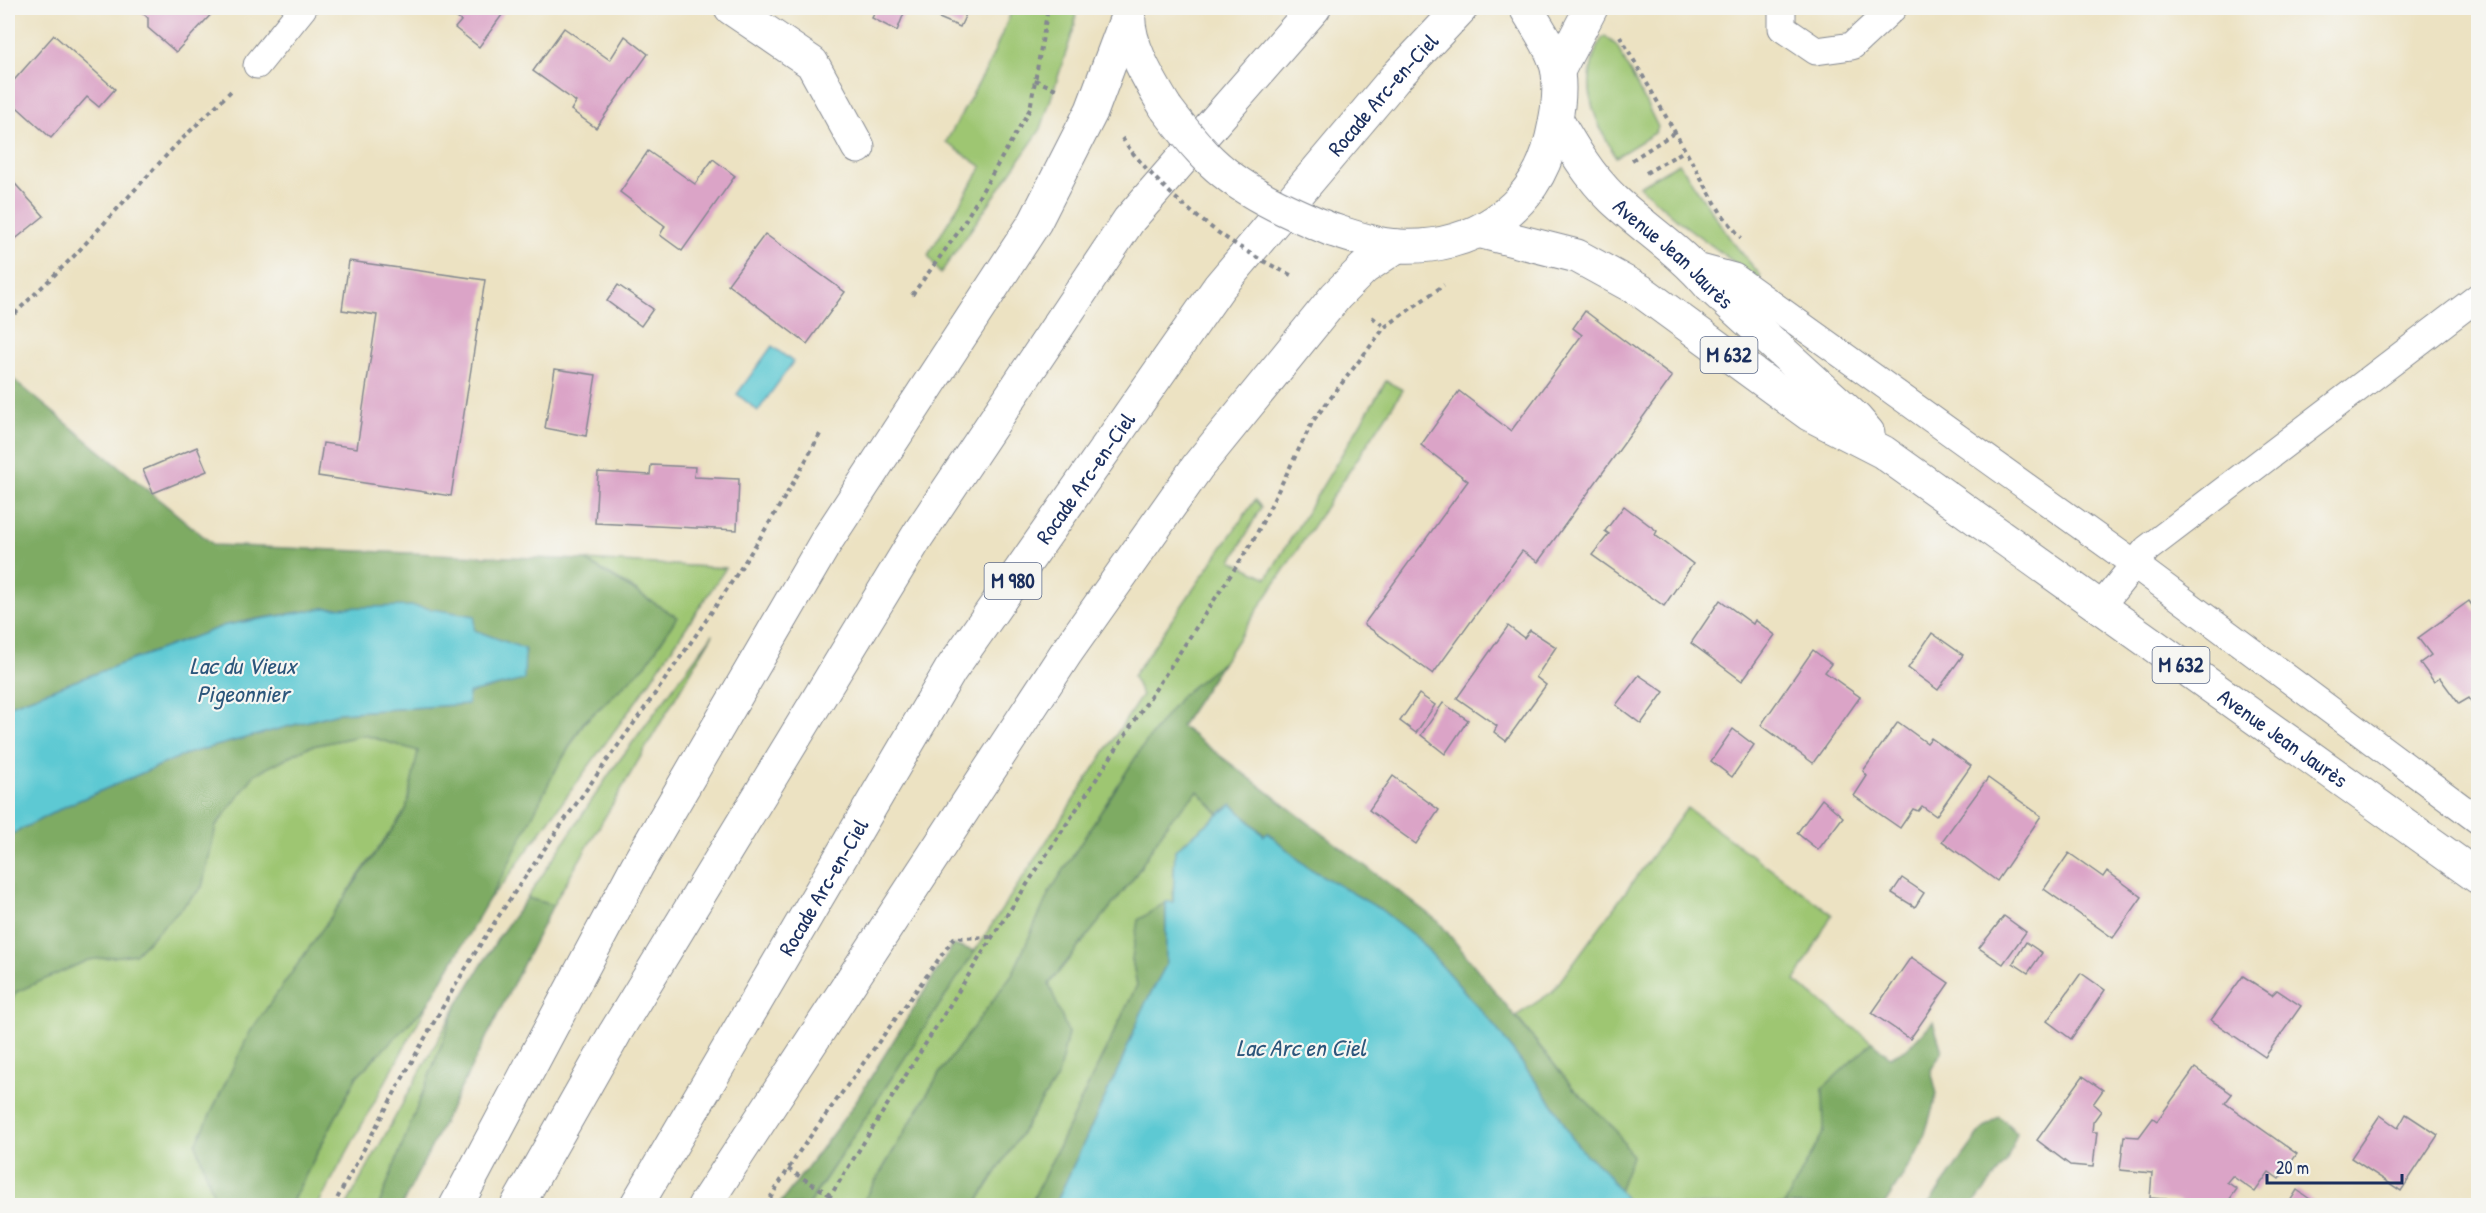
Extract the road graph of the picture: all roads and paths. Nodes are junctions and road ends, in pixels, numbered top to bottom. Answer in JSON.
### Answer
{"nodes":[{"id":1,"x":303,"y":8,"type":"edge"},
{"id":2,"x":730,"y":8,"type":"edge"},
{"id":3,"x":1048,"y":8,"type":"edge"},
{"id":4,"x":1314,"y":8,"type":"edge"},
{"id":5,"x":1461,"y":8,"type":"edge"},
{"id":6,"x":1526,"y":8,"type":"edge"},
{"id":7,"x":1591,"y":8,"type":"edge"},
{"id":8,"x":1782,"y":8,"type":"edge"},
{"id":9,"x":1893,"y":8,"type":"edge"},
{"id":10,"x":1128,"y":12,"type":"edge"},
{"id":11,"x":1616,"y":30,"type":"dead end"},
{"id":12,"x":257,"y":65,"type":"joint"},
{"id":13,"x":1558,"y":71,"type":"junction"},
{"id":14,"x":1556,"y":119,"type":"junction"},
{"id":15,"x":1674,"y":133,"type":"junction"},
{"id":16,"x":858,"y":147,"type":"dead end"},
{"id":17,"x":1132,"y":152,"type":"dead end"},
{"id":18,"x":1630,"y":161,"type":"dead end"},
{"id":19,"x":1644,"y":174,"type":"dead end"},
{"id":20,"x":1482,"y":232,"type":"junction"},
{"id":21,"x":1397,"y":246,"type":"junction"},
{"id":22,"x":1694,"y":266,"type":"junction"},
{"id":23,"x":1293,"y":276,"type":"dead end"},
{"id":24,"x":1450,"y":280,"type":"dead end"},
{"id":25,"x":912,"y":295,"type":"dead end"},
{"id":26,"x":2478,"y":297,"type":"edge"},
{"id":27,"x":8,"y":320,"type":"edge"},
{"id":28,"x":820,"y":434,"type":"dead end"},
{"id":29,"x":1883,"y":452,"type":"junction"},
{"id":30,"x":2134,"y":564,"type":"junction"},
{"id":31,"x":2100,"y":607,"type":"junction"},
{"id":32,"x":2478,"y":820,"type":"edge"},
{"id":33,"x":2478,"y":877,"type":"edge"},
{"id":34,"x":993,"y":936,"type":"junction"},
{"id":35,"x":788,"y":1169,"type":"junction"},
{"id":36,"x":830,"y":1195,"type":"junction"},
{"id":37,"x":333,"y":1206,"type":"edge"},
{"id":38,"x":456,"y":1206,"type":"edge"},
{"id":39,"x":517,"y":1206,"type":"edge"},
{"id":40,"x":636,"y":1206,"type":"edge"},
{"id":41,"x":704,"y":1206,"type":"edge"},
{"id":42,"x":765,"y":1206,"type":"edge"},
{"id":43,"x":824,"y":1206,"type":"edge"}],
"edges":[{"from":1,"to":12,"type":"lane"},
{"from":2,"to":16,"type":"main road"},
{"from":3,"to":25,"type":"path"},
{"from":4,"to":39,"type":"main road"},
{"from":5,"to":40,"type":"main road","name":"Rocade Arc-en-Ciel","number":"M 980"},
{"from":6,"to":13,"type":"main road"},
{"from":7,"to":13,"type":"main road"},
{"from":8,"to":9,"type":"lane"},
{"from":10,"to":21,"type":"main road","bridge":true},
{"from":10,"to":38,"type":"main road"},
{"from":11,"to":15,"type":"path"},
{"from":12,"to":27,"type":"path"},
{"from":13,"to":14,"type":"main road"},
{"from":14,"to":20,"type":"main road"},
{"from":14,"to":22,"type":"main road","name":"Avenue Jean Jaurès","number":"M 632"},
{"from":15,"to":18,"type":"path"},
{"from":15,"to":19,"type":"path"},
{"from":17,"to":23,"type":"path","bridge":true},
{"from":20,"to":21,"type":"main road"},
{"from":20,"to":29,"type":"main road","name":"Avenue Jean Jaurès","number":"M 632"},
{"from":21,"to":41,"type":"main road"},
{"from":22,"to":29,"type":"main road","name":"Avenue Jean Jaurès","number":"M 632"},
{"from":22,"to":30,"type":"lane"},
{"from":24,"to":34,"type":"path"},
{"from":26,"to":30,"type":"lane"},
{"from":28,"to":37,"type":"path"},
{"from":29,"to":31,"type":"main road","name":"Avenue Jean Jaurès","number":"M 632"},
{"from":30,"to":31,"type":"lane"},
{"from":30,"to":32,"type":"lane"},
{"from":31,"to":33,"type":"main road","name":"Avenue Jean Jaurès","number":"M 632"},
{"from":34,"to":35,"type":"path"},
{"from":34,"to":36,"type":"path"},
{"from":35,"to":36,"type":"path"},
{"from":35,"to":42,"type":"path"},
{"from":36,"to":43,"type":"path"}]}
